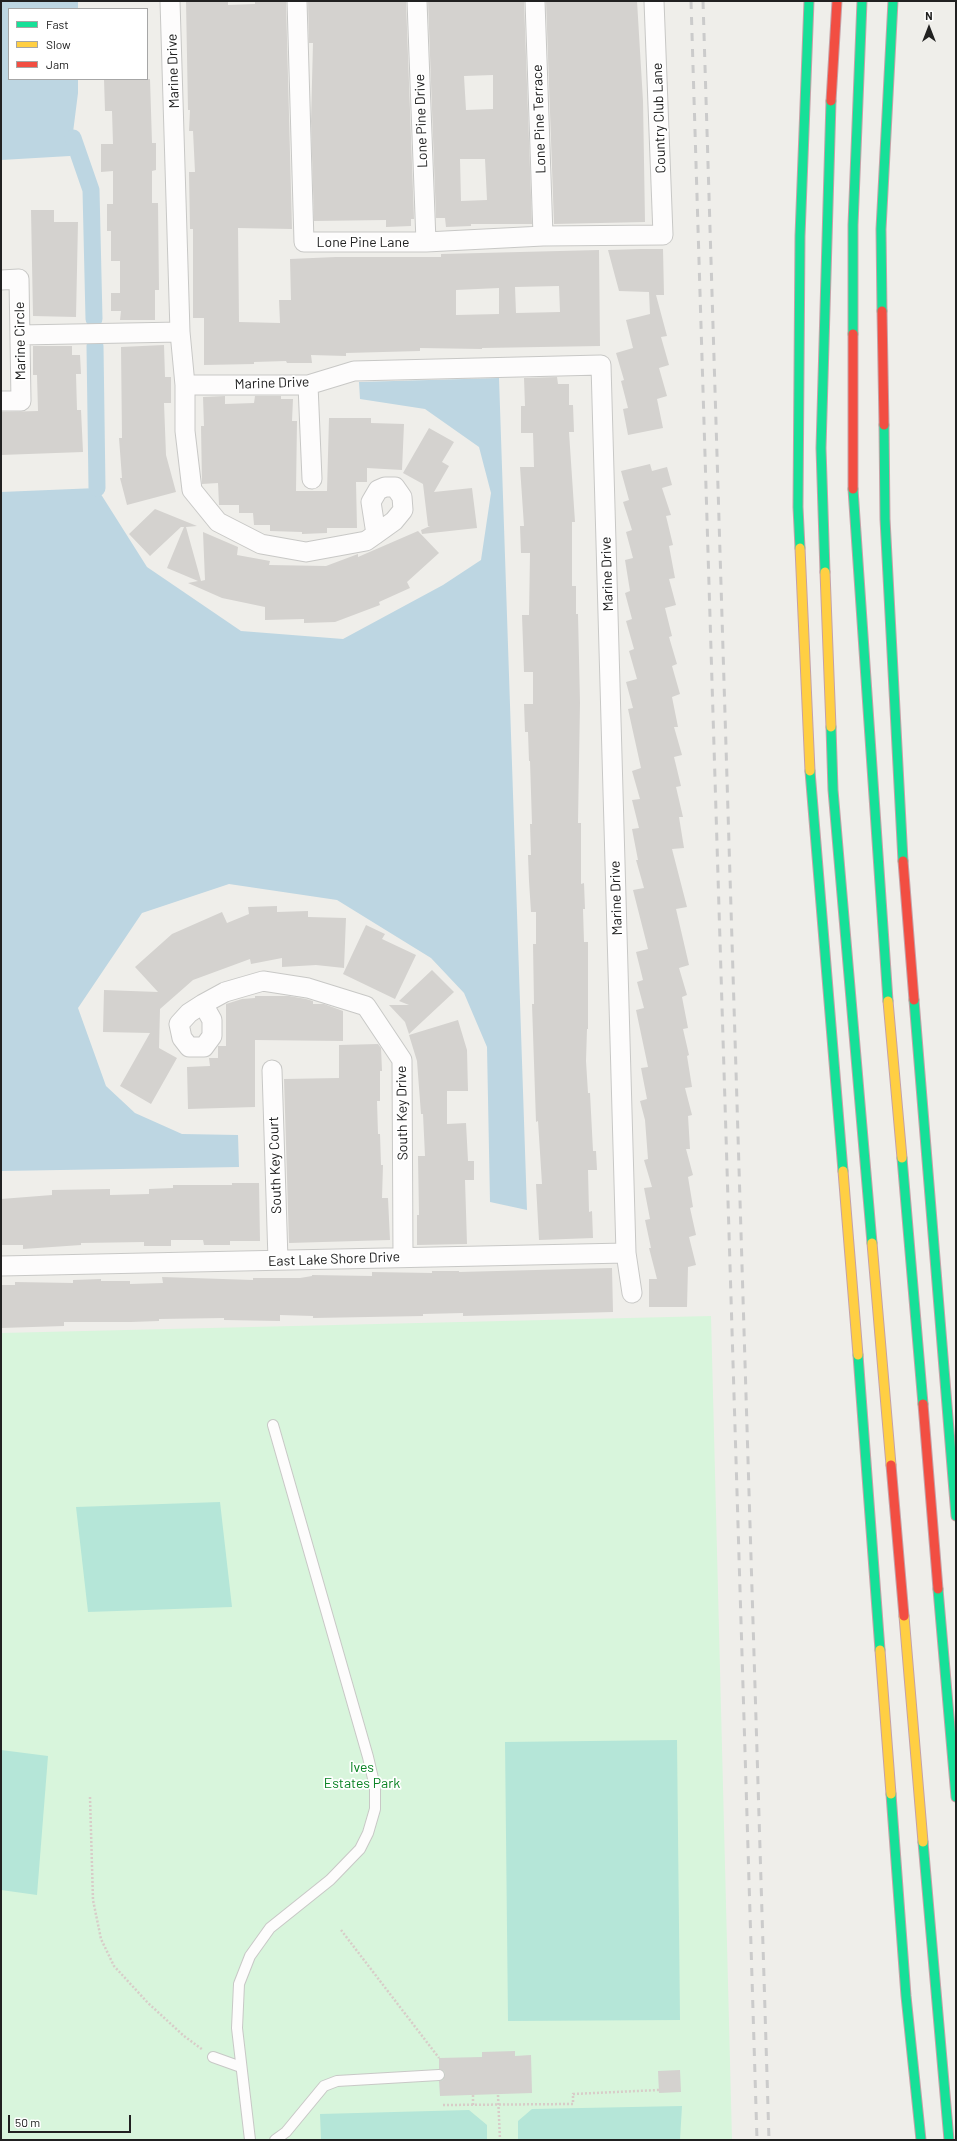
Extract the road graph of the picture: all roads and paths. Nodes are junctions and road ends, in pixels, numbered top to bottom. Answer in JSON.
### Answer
{"nodes":[{"id":1,"x":170,"y":1,"type":"edge"},
{"id":2,"x":297,"y":1,"type":"edge"},
{"id":3,"x":417,"y":1,"type":"edge"},
{"id":4,"x":535,"y":1,"type":"edge"},
{"id":5,"x":654,"y":1,"type":"edge"},
{"id":6,"x":809,"y":1,"type":"edge"},
{"id":7,"x":837,"y":1,"type":"edge"},
{"id":8,"x":862,"y":1,"type":"edge"},
{"id":9,"x":893,"y":1,"type":"edge"},
{"id":10,"x":663,"y":235,"type":"joint"},
{"id":11,"x":543,"y":236,"type":"junction"},
{"id":12,"x":426,"y":242,"type":"junction"},
{"id":13,"x":1,"y":280,"type":"edge"},
{"id":14,"x":180,"y":332,"type":"junction"},
{"id":15,"x":20,"y":335,"type":"junction"},
{"id":16,"x":185,"y":385,"type":"junction"},
{"id":17,"x":308,"y":385,"type":"junction"},
{"id":18,"x":1,"y":401,"type":"edge"},
{"id":19,"x":312,"y":479,"type":"dead end"},
{"id":20,"x":376,"y":534,"type":"dead end"},
{"id":21,"x":203,"y":1004,"type":"dead end"},
{"id":22,"x":272,"y":1070,"type":"dead end"},
{"id":23,"x":626,"y":1253,"type":"junction"},
{"id":24,"x":403,"y":1257,"type":"junction"},
{"id":25,"x":278,"y":1260,"type":"junction"},
{"id":26,"x":1,"y":1266,"type":"edge"},
{"id":27,"x":632,"y":1293,"type":"dead end"},
{"id":28,"x":273,"y":1425,"type":"dead end"},
{"id":29,"x":956,"y":1516,"type":"edge"},
{"id":30,"x":90,"y":1797,"type":"dead end"},
{"id":31,"x":956,"y":1798,"type":"edge"},
{"id":32,"x":341,"y":1930,"type":"dead end"},
{"id":33,"x":213,"y":2057,"type":"joint"},
{"id":34,"x":439,"y":2058,"type":"dead end"},
{"id":35,"x":241,"y":2067,"type":"junction"},
{"id":36,"x":439,"y":2075,"type":"dead end"},
{"id":37,"x":659,"y":2090,"type":"dead end"},
{"id":38,"x":472,"y":2095,"type":"dead end"},
{"id":39,"x":498,"y":2095,"type":"dead end"},
{"id":40,"x":443,"y":2105,"type":"dead end"},
{"id":41,"x":473,"y":2105,"type":"junction"},
{"id":42,"x":499,"y":2105,"type":"junction"},
{"id":43,"x":250,"y":2140,"type":"edge"},
{"id":44,"x":275,"y":2140,"type":"edge"},
{"id":45,"x":500,"y":2140,"type":"edge"},
{"id":46,"x":921,"y":2140,"type":"edge"},
{"id":47,"x":949,"y":2140,"type":"edge"}],
"edges":[{"from":1,"to":14,"type":"street","name":"Marine Drive"},
{"from":2,"to":12,"type":"street","name":"Lone Pine Lane"},
{"from":3,"to":12,"type":"street","name":"Lone Pine Drive"},
{"from":4,"to":11,"type":"street","name":"Lone Pine Terrace"},
{"from":5,"to":10,"type":"street","name":"Country Club Lane"},
{"from":6,"to":46,"type":"highway"},
{"from":7,"to":47,"type":"highway"},
{"from":8,"to":31,"type":"highway"},
{"from":9,"to":29,"type":"highway"},
{"from":10,"to":11,"type":"street","name":"Lone Pine Lane"},
{"from":11,"to":12,"type":"street","name":"Lone Pine Lane"},
{"from":13,"to":15,"type":"street","name":"Marine Circle"},
{"from":14,"to":15,"type":"street"},
{"from":14,"to":16,"type":"street","name":"Marine Drive"},
{"from":15,"to":18,"type":"street","name":"Marine Circle"},
{"from":16,"to":17,"type":"street","name":"Marine Drive"},
{"from":16,"to":20,"type":"street"},
{"from":17,"to":19,"type":"street"},
{"from":17,"to":23,"type":"street","name":"Marine Drive"},
{"from":21,"to":24,"type":"street","name":"South Key Drive"},
{"from":22,"to":25,"type":"street","name":"South Key Court"},
{"from":23,"to":24,"type":"street","name":"East Lake Shore Drive"},
{"from":23,"to":27,"type":"street"},
{"from":24,"to":25,"type":"street","name":"East Lake Shore Drive"},
{"from":25,"to":26,"type":"street","name":"East Lake Shore Drive"},
{"from":28,"to":35,"type":"lane"},
{"from":30,"to":33,"type":"path"},
{"from":32,"to":34,"type":"path"},
{"from":33,"to":35,"type":"lane"},
{"from":35,"to":43,"type":"lane"},
{"from":36,"to":44,"type":"lane"},
{"from":37,"to":42,"type":"path"},
{"from":38,"to":41,"type":"path"},
{"from":39,"to":42,"type":"path"},
{"from":40,"to":41,"type":"path"},
{"from":41,"to":42,"type":"path"},
{"from":42,"to":45,"type":"path"}]}
